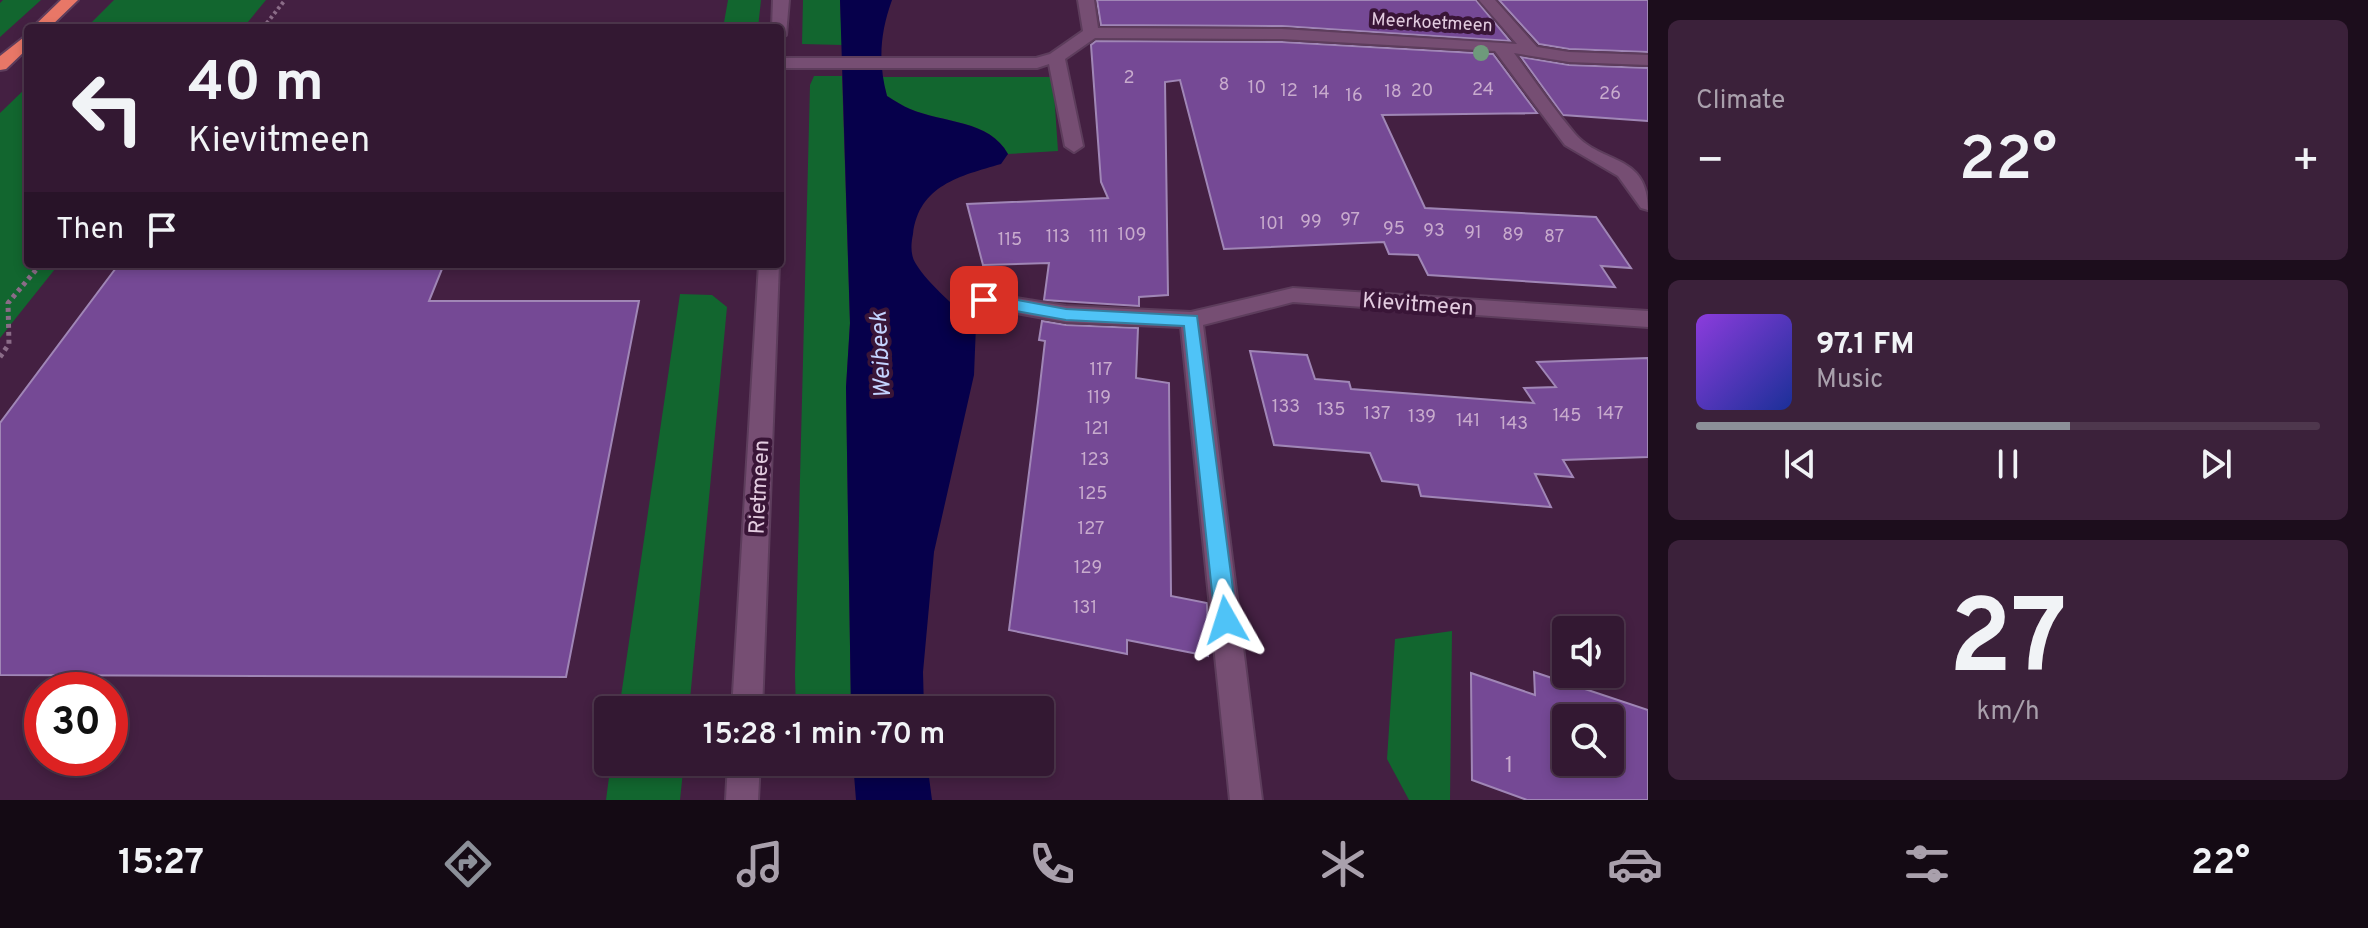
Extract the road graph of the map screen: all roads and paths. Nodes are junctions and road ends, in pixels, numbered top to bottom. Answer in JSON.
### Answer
{"nodes":[{"id":1,"x":70,"y":0,"type":"edge"},
{"id":2,"x":273,"y":0,"type":"edge"},
{"id":3,"x":285,"y":0,"type":"edge"},
{"id":4,"x":781,"y":0,"type":"edge"},
{"id":5,"x":1086,"y":0,"type":"edge"},
{"id":6,"x":1487,"y":0,"type":"edge"},
{"id":7,"x":278,"y":9,"type":"junction"},
{"id":8,"x":44,"y":24,"type":"edge"},
{"id":9,"x":266,"y":24,"type":"edge"},
{"id":10,"x":780,"y":24,"type":"edge"},
{"id":11,"x":1091,"y":33,"type":"junction"},
{"id":12,"x":24,"y":43,"type":"edge"},
{"id":13,"x":1500,"y":46,"type":"junction"},
{"id":14,"x":1530,"y":49,"type":"junction"},
{"id":15,"x":1056,"y":57,"type":"junction"},
{"id":16,"x":1648,"y":60,"type":"edge"},
{"id":17,"x":784,"y":63,"type":"edge"},
{"id":18,"x":0,"y":65,"type":"edge"},
{"id":19,"x":1074,"y":146,"type":"dead end"},
{"id":20,"x":1648,"y":204,"type":"edge"},
{"id":21,"x":38,"y":268,"type":"edge"},
{"id":22,"x":769,"y":268,"type":"edge"},
{"id":23,"x":984,"y":300,"type":"dead end"},
{"id":24,"x":1648,"y":319,"type":"edge"},
{"id":25,"x":1191,"y":320,"type":"junction"},
{"id":26,"x":0,"y":357,"type":"edge"},
{"id":27,"x":748,"y":696,"type":"edge"},
{"id":28,"x":743,"y":776,"type":"edge"},
{"id":29,"x":742,"y":800,"type":"edge"},
{"id":30,"x":1246,"y":800,"type":"edge"}],
"edges":[{"from":1,"to":8,"type":"highway"},
{"from":2,"to":7,"type":"path"},
{"from":3,"to":7,"type":"path"},
{"from":4,"to":10,"type":"street"},
{"from":5,"to":11,"type":"street"},
{"from":6,"to":14,"type":"street","name":"Meerkoetmeen"},
{"from":7,"to":9,"type":"path"},
{"from":11,"to":13,"type":"street","name":"Meerkoetmeen"},
{"from":11,"to":15,"type":"street"},
{"from":12,"to":18,"type":"highway"},
{"from":13,"to":14,"type":"street","name":"Meerkoetmeen"},
{"from":13,"to":20,"type":"street"},
{"from":14,"to":16,"type":"street","name":"Meerkoetmeen"},
{"from":15,"to":17,"type":"street"},
{"from":15,"to":19,"type":"street"},
{"from":21,"to":26,"type":"path"},
{"from":22,"to":27,"type":"street","name":"Rietmeen"},
{"from":23,"to":25,"type":"street","name":"Kievitmeen"},
{"from":24,"to":25,"type":"street","name":"Kievitmeen"},
{"from":25,"to":30,"type":"street"},
{"from":28,"to":29,"type":"street"}]}
